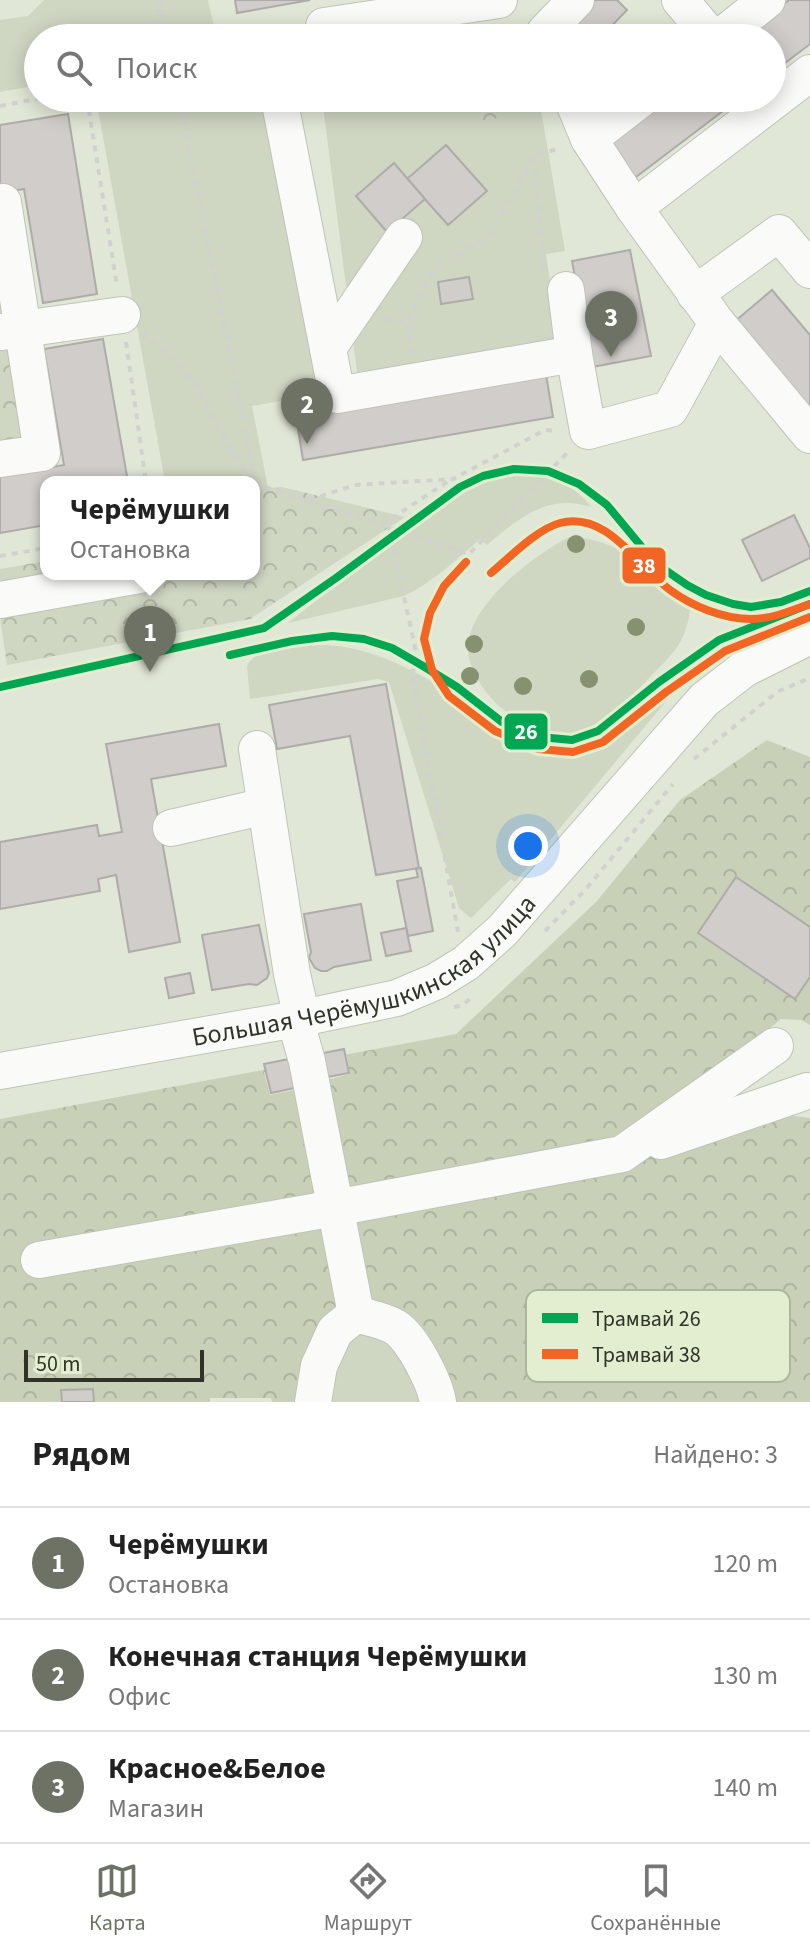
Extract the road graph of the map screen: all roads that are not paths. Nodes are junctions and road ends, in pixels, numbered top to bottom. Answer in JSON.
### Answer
{"nodes":[{"id":1,"x":499,"y":0,"type":"edge"},
{"id":2,"x":576,"y":0,"type":"edge"},
{"id":3,"x":680,"y":0,"type":"edge"},
{"id":4,"x":767,"y":0,"type":"edge"},
{"id":5,"x":542,"y":23,"type":"edge"},
{"id":6,"x":337,"y":24,"type":"edge"},
{"id":7,"x":700,"y":24,"type":"edge"},
{"id":8,"x":737,"y":24,"type":"edge"},
{"id":9,"x":810,"y":73,"type":"edge"},
{"id":10,"x":786,"y":91,"type":"edge"},
{"id":11,"x":282,"y":112,"type":"edge"},
{"id":12,"x":578,"y":112,"type":"edge"},
{"id":13,"x":624,"y":112,"type":"edge"},
{"id":14,"x":759,"y":112,"type":"edge"},
{"id":15,"x":589,"y":139,"type":"junction"},
{"id":16,"x":0,"y":203,"type":"edge"},
{"id":17,"x":634,"y":208,"type":"junction"},
{"id":18,"x":404,"y":237,"type":"dead end"},
{"id":19,"x":810,"y":270,"type":"edge"},
{"id":20,"x":555,"y":283,"type":"road end"},
{"id":21,"x":695,"y":294,"type":"junction"},
{"id":22,"x":122,"y":315,"type":"road end"},
{"id":23,"x":717,"y":323,"type":"junction"},
{"id":24,"x":12,"y":330,"type":"edge"},
{"id":25,"x":328,"y":348,"type":"junction"},
{"id":26,"x":574,"y":354,"type":"junction"},
{"id":27,"x":810,"y":435,"type":"edge"},
{"id":28,"x":0,"y":459,"type":"edge"},
{"id":29,"x":112,"y":580,"type":"edge"},
{"id":30,"x":0,"y":600,"type":"edge"},
{"id":31,"x":810,"y":636,"type":"edge"},
{"id":32,"x":257,"y":749,"type":"dead end"},
{"id":33,"x":266,"y":806,"type":"junction"},
{"id":34,"x":171,"y":828,"type":"dead end"},
{"id":35,"x":298,"y":1019,"type":"junction"},
{"id":36,"x":775,"y":1046,"type":"dead end"},
{"id":37,"x":0,"y":1071,"type":"edge"},
{"id":38,"x":807,"y":1091,"type":"dead end"},
{"id":39,"x":622,"y":1154,"type":"junction"},
{"id":40,"x":335,"y":1208,"type":"junction"},
{"id":41,"x":39,"y":1260,"type":"dead end"},
{"id":42,"x":356,"y":1314,"type":"junction"},
{"id":43,"x":313,"y":1402,"type":"edge"},
{"id":44,"x":438,"y":1402,"type":"edge"}],
"edges":[{"from":1,"to":6,"type":"street"},
{"from":2,"to":5,"type":"street"},
{"from":3,"to":7,"type":"street"},
{"from":4,"to":8,"type":"street"},
{"from":9,"to":10,"type":"street"},
{"from":11,"to":25,"type":"street"},
{"from":12,"to":15,"type":"street"},
{"from":13,"to":15,"type":"street"},
{"from":14,"to":17,"type":"street"},
{"from":15,"to":17,"type":"street"},
{"from":16,"to":24,"type":"street"},
{"from":17,"to":21,"type":"street"},
{"from":18,"to":25,"type":"street"},
{"from":19,"to":21,"type":"street"},
{"from":20,"to":26,"type":"street"},
{"from":21,"to":23,"type":"street"},
{"from":22,"to":24,"type":"street"},
{"from":23,"to":26,"type":"street"},
{"from":23,"to":27,"type":"street"},
{"from":24,"to":28,"type":"street"},
{"from":25,"to":26,"type":"street"},
{"from":29,"to":30,"type":"street"},
{"from":31,"to":35,"type":"street","name":"Большая Черёмушкинская улица"},
{"from":32,"to":33,"type":"street"},
{"from":33,"to":34,"type":"street"},
{"from":33,"to":35,"type":"street"},
{"from":35,"to":37,"type":"street","name":"Большая Черёмушкинская улица"},
{"from":35,"to":40,"type":"street"},
{"from":36,"to":39,"type":"street"},
{"from":38,"to":39,"type":"street"},
{"from":39,"to":40,"type":"street"},
{"from":40,"to":41,"type":"street"},
{"from":40,"to":42,"type":"street"},
{"from":42,"to":43,"type":"street"},
{"from":42,"to":44,"type":"street"}]}
